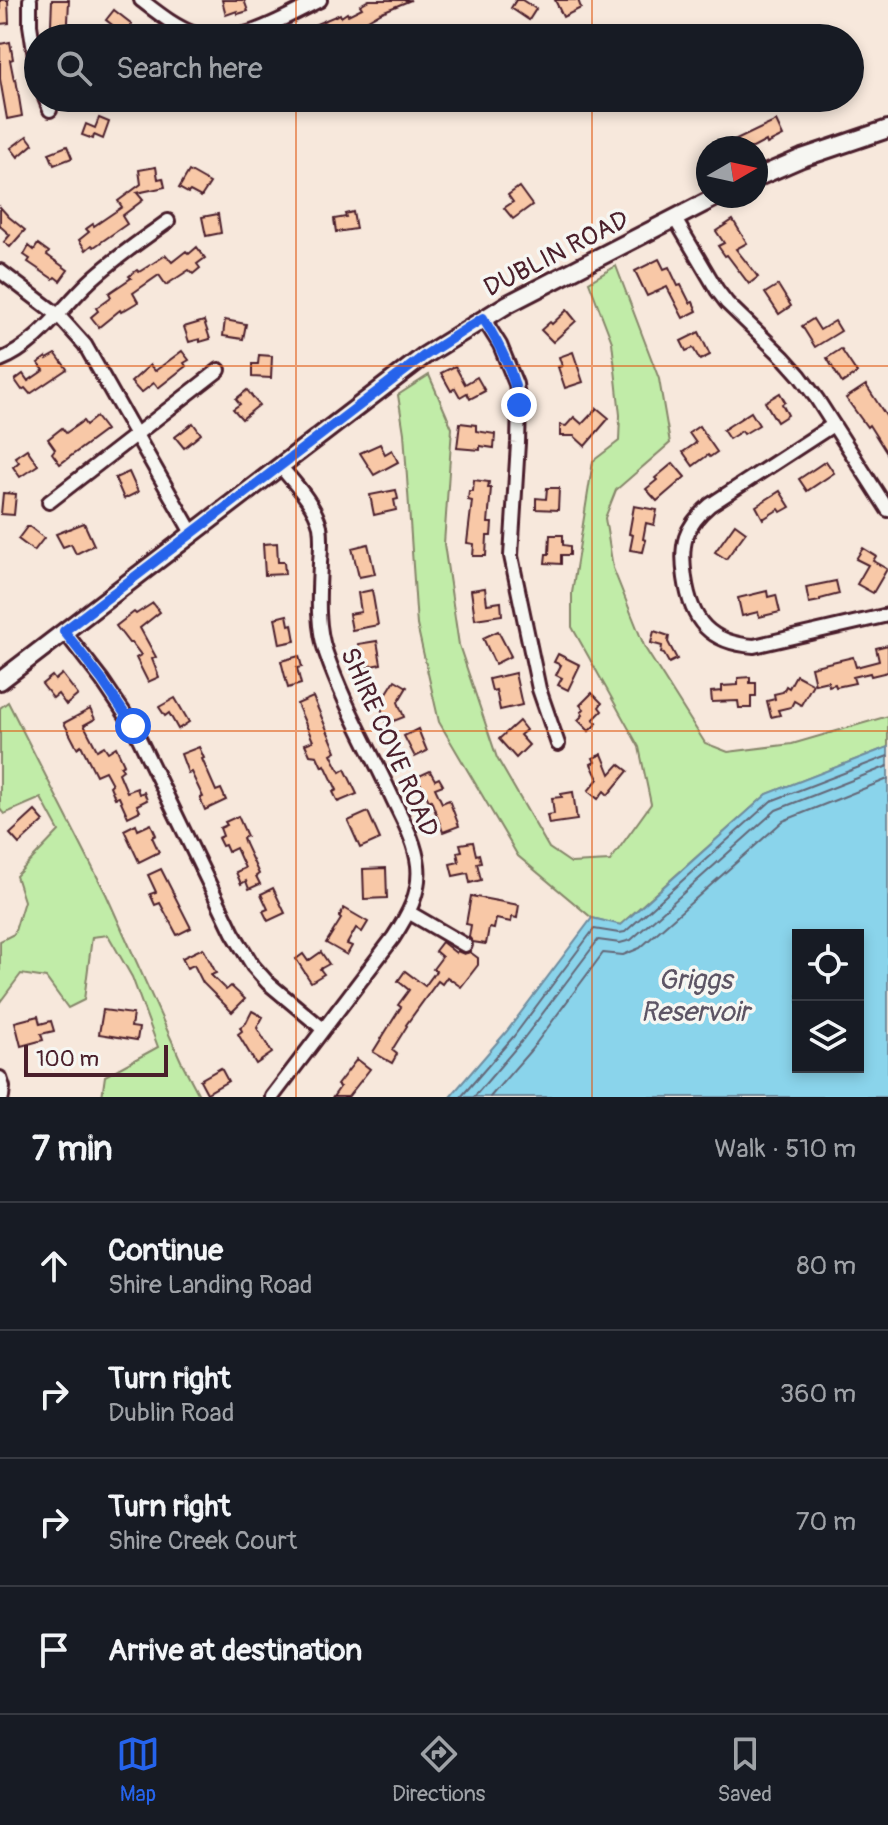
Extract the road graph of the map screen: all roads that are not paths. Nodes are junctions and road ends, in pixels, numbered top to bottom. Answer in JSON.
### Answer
{"nodes":[{"id":1,"x":30,"y":0,"type":"edge"},
{"id":2,"x":141,"y":0,"type":"edge"},
{"id":3,"x":320,"y":0,"type":"edge"},
{"id":4,"x":30,"y":24,"type":"edge"},
{"id":5,"x":176,"y":24,"type":"edge"},
{"id":6,"x":270,"y":24,"type":"edge"},
{"id":7,"x":888,"y":129,"type":"edge"},
{"id":8,"x":768,"y":173,"type":"edge"},
{"id":9,"x":696,"y":208,"type":"edge"},
{"id":10,"x":675,"y":219,"type":"junction"},
{"id":11,"x":168,"y":221,"type":"dead end"},
{"id":12,"x":0,"y":271,"type":"edge"},
{"id":13,"x":58,"y":315,"type":"junction"},
{"id":14,"x":483,"y":318,"type":"junction"},
{"id":15,"x":0,"y":360,"type":"edge"},
{"id":16,"x":219,"y":370,"type":"dead end"},
{"id":17,"x":833,"y":425,"type":"junction"},
{"id":18,"x":135,"y":434,"type":"junction"},
{"id":19,"x":280,"y":466,"type":"junction"},
{"id":20,"x":49,"y":502,"type":"dead end"},
{"id":21,"x":888,"y":510,"type":"edge"},
{"id":22,"x":192,"y":533,"type":"junction"},
{"id":23,"x":888,"y":615,"type":"edge"},
{"id":24,"x":64,"y":631,"type":"junction"},
{"id":25,"x":0,"y":681,"type":"edge"},
{"id":26,"x":558,"y":744,"type":"dead end"},
{"id":27,"x":410,"y":913,"type":"junction"},
{"id":28,"x":465,"y":945,"type":"dead end"},
{"id":29,"x":323,"y":1029,"type":"junction"},
{"id":30,"x":0,"y":1078,"type":"edge"},
{"id":31,"x":2,"y":1097,"type":"edge"},
{"id":32,"x":272,"y":1097,"type":"edge"}],
"edges":[{"from":1,"to":4,"type":"street"},
{"from":2,"to":5,"type":"street"},
{"from":3,"to":6,"type":"street"},
{"from":7,"to":8,"type":"main road"},
{"from":9,"to":10,"type":"main road","name":"DUBLIN ROAD"},
{"from":10,"to":14,"type":"main road","name":"DUBLIN ROAD"},
{"from":10,"to":17,"type":"street"},
{"from":11,"to":13,"type":"street"},
{"from":12,"to":13,"type":"street"},
{"from":13,"to":15,"type":"street"},
{"from":13,"to":18,"type":"street"},
{"from":14,"to":19,"type":"main road","name":"DUBLIN ROAD"},
{"from":14,"to":26,"type":"street"},
{"from":16,"to":18,"type":"street"},
{"from":17,"to":21,"type":"street"},
{"from":17,"to":23,"type":"street"},
{"from":18,"to":20,"type":"street"},
{"from":18,"to":22,"type":"street"},
{"from":19,"to":22,"type":"main road","name":"DUBLIN ROAD"},
{"from":19,"to":27,"type":"street","name":"SHIRE COVE ROAD"},
{"from":22,"to":24,"type":"main road","name":"DUBLIN ROAD"},
{"from":24,"to":25,"type":"main road","name":"DUBLIN ROAD"},
{"from":24,"to":29,"type":"street"},
{"from":27,"to":28,"type":"street"},
{"from":27,"to":29,"type":"street","name":"SHIRE COVE ROAD"},
{"from":29,"to":32,"type":"street","name":"SHIRE COVE ROAD"},
{"from":30,"to":31,"type":"street"}]}
